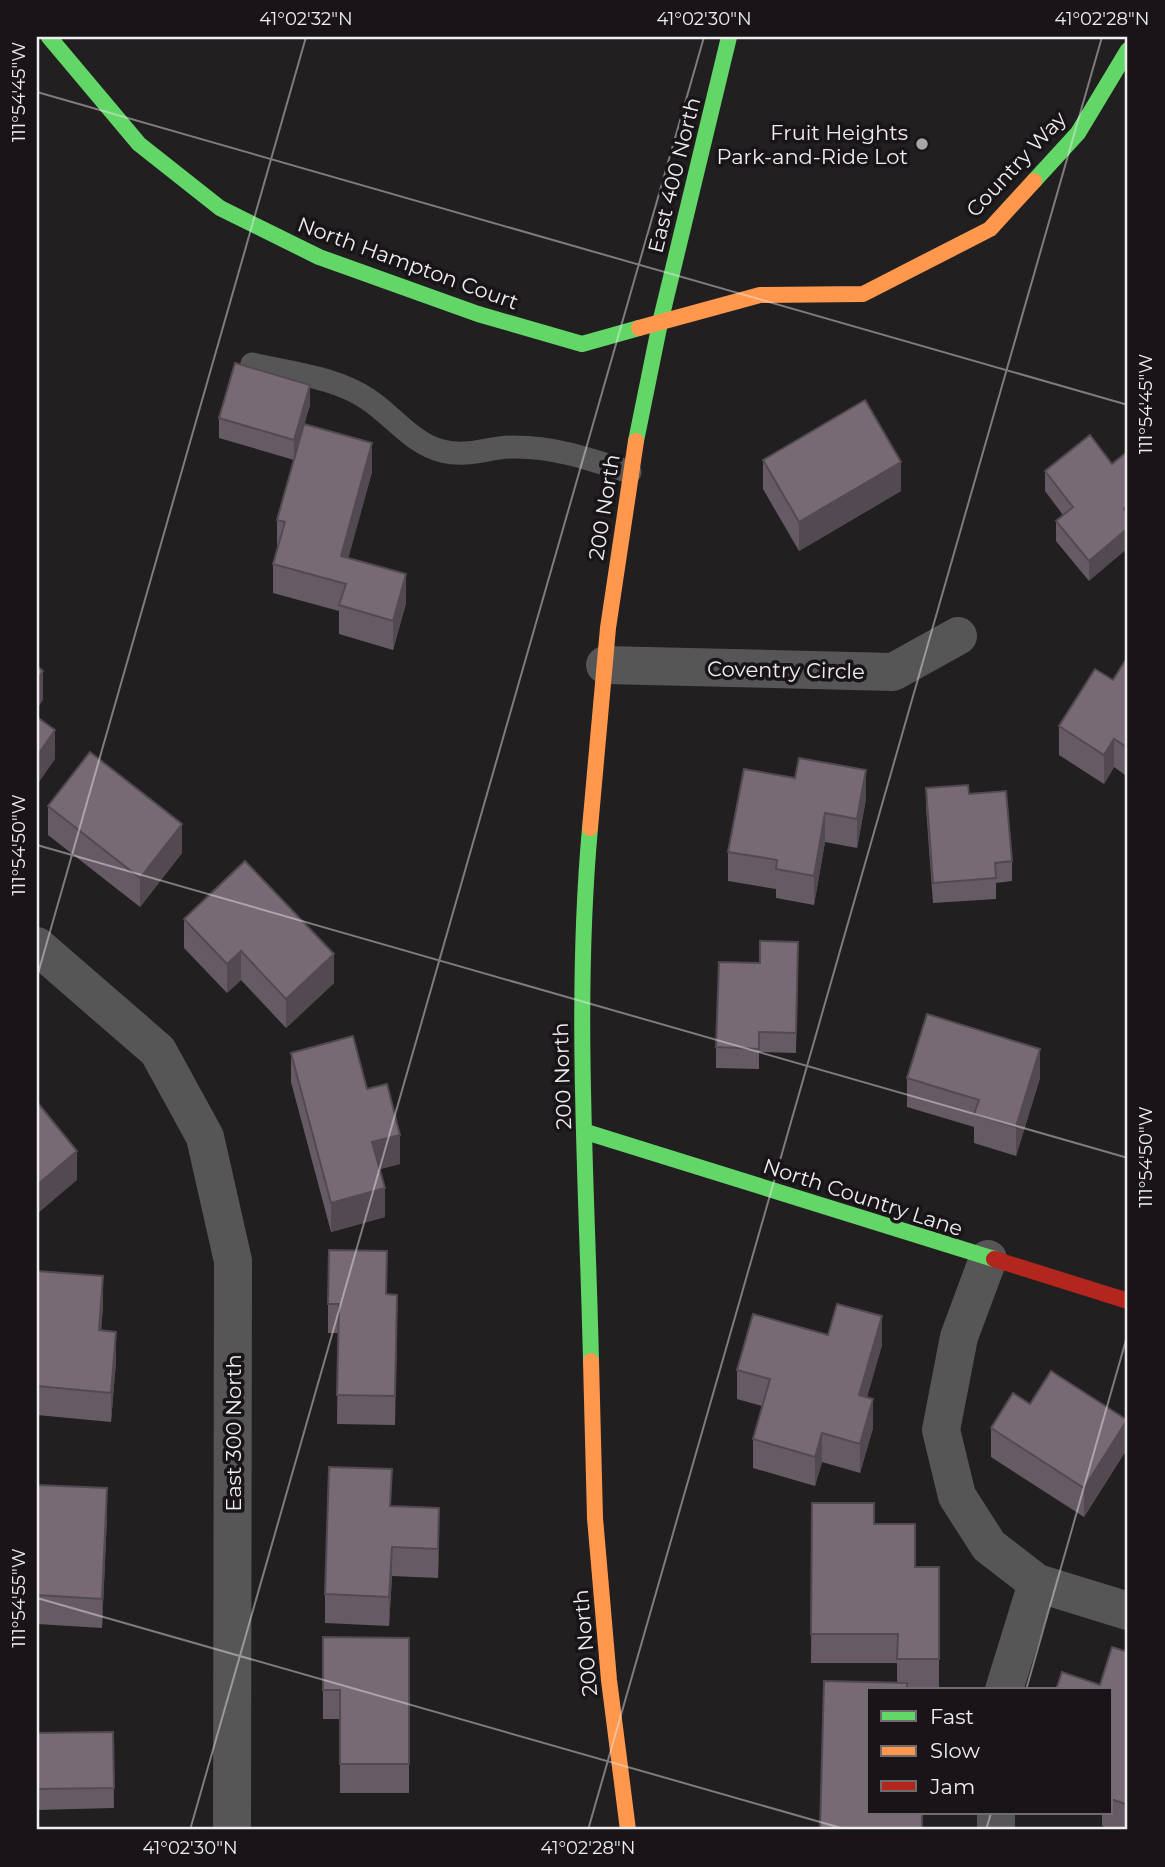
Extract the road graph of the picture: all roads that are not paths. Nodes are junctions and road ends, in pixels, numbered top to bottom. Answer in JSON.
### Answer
{"nodes":[{"id":1,"x":49,"y":37,"type":"edge"},
{"id":2,"x":729,"y":37,"type":"edge"},
{"id":3,"x":1128,"y":50,"type":"edge"},
{"id":4,"x":660,"y":323,"type":"junction"},
{"id":5,"x":252,"y":364,"type":"dead end"},
{"id":6,"x":630,"y":472,"type":"junction"},
{"id":7,"x":958,"y":636,"type":"dead end"},
{"id":8,"x":605,"y":665,"type":"junction"},
{"id":9,"x":37,"y":946,"type":"edge"},
{"id":10,"x":586,"y":1132,"type":"junction"},
{"id":11,"x":988,"y":1259,"type":"junction"},
{"id":12,"x":1128,"y":1301,"type":"edge"},
{"id":13,"x":1037,"y":1583,"type":"junction"},
{"id":14,"x":1128,"y":1611,"type":"edge"},
{"id":15,"x":1005,"y":1688,"type":"edge"},
{"id":16,"x":232,"y":1830,"type":"edge"},
{"id":17,"x":628,"y":1830,"type":"edge"}],
"edges":[{"from":1,"to":4,"type":"street","name":"North Hampton Court"},
{"from":2,"to":4,"type":"street","name":"East 400 North"},
{"from":3,"to":4,"type":"street","name":"Country Way"},
{"from":4,"to":6,"type":"street","name":"200 North"},
{"from":5,"to":6,"type":"lane"},
{"from":6,"to":8,"type":"street","name":"200 North"},
{"from":7,"to":8,"type":"street","name":"Coventry Circle"},
{"from":8,"to":10,"type":"street","name":"200 North"},
{"from":9,"to":16,"type":"street","name":"East 300 North"},
{"from":10,"to":11,"type":"street","name":"North Country Lane"},
{"from":10,"to":17,"type":"street","name":"200 North"},
{"from":11,"to":12,"type":"street","name":"North Country Lane"},
{"from":11,"to":13,"type":"street"},
{"from":13,"to":14,"type":"street"},
{"from":13,"to":15,"type":"street"}]}
